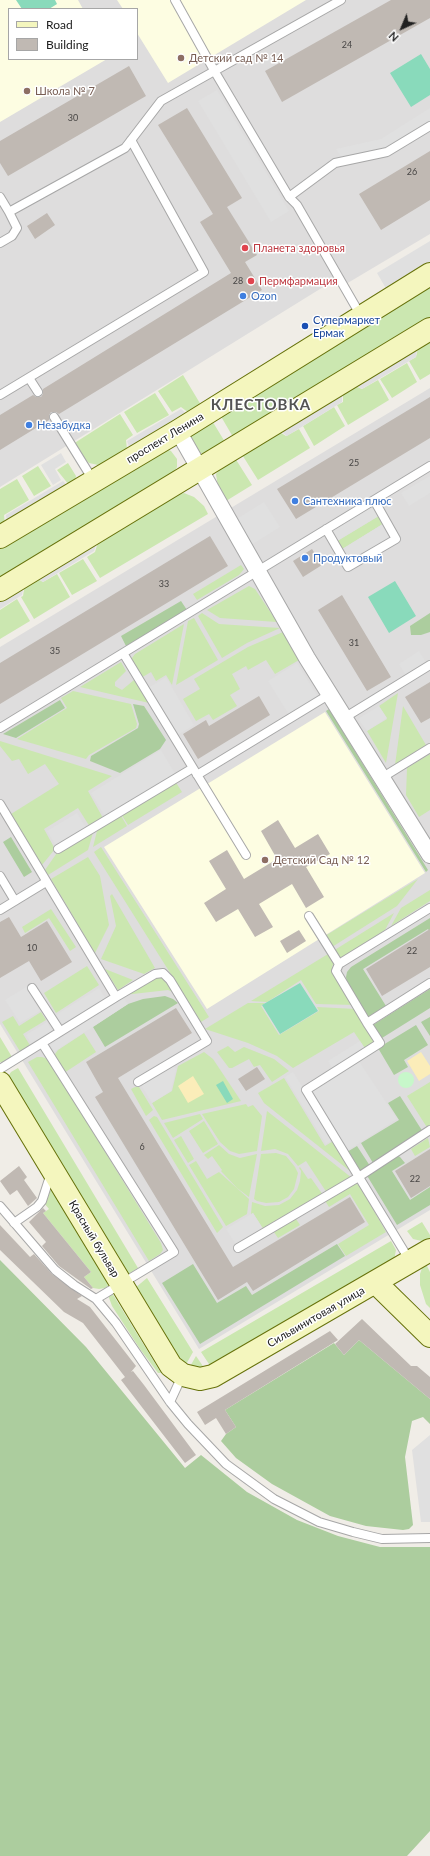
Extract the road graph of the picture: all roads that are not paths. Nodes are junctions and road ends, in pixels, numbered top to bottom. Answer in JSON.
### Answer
{"nodes":[{"id":1,"x":175,"y":0,"type":"edge"},
{"id":2,"x":341,"y":0,"type":"edge"},
{"id":3,"x":215,"y":72,"type":"junction"},
{"id":4,"x":430,"y":126,"type":"edge"},
{"id":5,"x":131,"y":140,"type":"junction"},
{"id":6,"x":289,"y":197,"type":"junction"},
{"id":7,"x":0,"y":198,"type":"edge"},
{"id":8,"x":9,"y":212,"type":"junction"},
{"id":9,"x":0,"y":242,"type":"edge"},
{"id":10,"x":430,"y":274,"type":"edge"},
{"id":11,"x":361,"y":318,"type":"junction"},
{"id":12,"x":430,"y":329,"type":"edge"},
{"id":13,"x":29,"y":378,"type":"junction"},
{"id":14,"x":38,"y":392,"type":"dead end"},
{"id":15,"x":0,"y":394,"type":"edge"},
{"id":16,"x":54,"y":417,"type":"dead end"},
{"id":17,"x":178,"y":431,"type":"junction"},
{"id":18,"x":430,"y":466,"type":"edge"},
{"id":19,"x":200,"y":469,"type":"junction"},
{"id":20,"x":94,"y":481,"type":"junction"},
{"id":21,"x":374,"y":500,"type":"junction"},
{"id":22,"x":326,"y":529,"type":"junction"},
{"id":23,"x":0,"y":537,"type":"edge"},
{"id":24,"x":258,"y":571,"type":"junction"},
{"id":25,"x":0,"y":590,"type":"edge"},
{"id":26,"x":123,"y":653,"type":"junction"},
{"id":27,"x":430,"y":665,"type":"edge"},
{"id":28,"x":330,"y":694,"type":"junction"},
{"id":29,"x":344,"y":718,"type":"junction"},
{"id":30,"x":0,"y":728,"type":"edge"},
{"id":31,"x":430,"y":748,"type":"edge"},
{"id":32,"x":195,"y":771,"type":"junction"},
{"id":33,"x":383,"y":776,"type":"junction"},
{"id":34,"x":0,"y":804,"type":"edge"},
{"id":35,"x":58,"y":849,"type":"dead end"},
{"id":36,"x":246,"y":855,"type":"dead end"},
{"id":37,"x":430,"y":855,"type":"edge"},
{"id":38,"x":0,"y":876,"type":"edge"},
{"id":39,"x":46,"y":882,"type":"junction"},
{"id":40,"x":16,"y":901,"type":"junction"},
{"id":41,"x":430,"y":908,"type":"edge"},
{"id":42,"x":0,"y":910,"type":"edge"},
{"id":43,"x":309,"y":916,"type":"dead end"},
{"id":44,"x":339,"y":964,"type":"junction"},
{"id":45,"x":430,"y":983,"type":"edge"},
{"id":46,"x":32,"y":988,"type":"dead end"},
{"id":47,"x":116,"y":997,"type":"junction"},
{"id":48,"x":367,"y":1023,"type":"junction"},
{"id":49,"x":60,"y":1032,"type":"junction"},
{"id":50,"x":42,"y":1043,"type":"junction"},
{"id":51,"x":0,"y":1070,"type":"edge"},
{"id":52,"x":138,"y":1082,"type":"dead end"},
{"id":53,"x":0,"y":1083,"type":"edge"},
{"id":54,"x":430,"y":1130,"type":"edge"},
{"id":55,"x":52,"y":1170,"type":"junction"},
{"id":56,"x":359,"y":1176,"type":"junction"},
{"id":57,"x":0,"y":1206,"type":"edge"},
{"id":58,"x":14,"y":1223,"type":"junction"},
{"id":59,"x":238,"y":1248,"type":"dead end"},
{"id":60,"x":430,"y":1250,"type":"edge"},
{"id":61,"x":410,"y":1262,"type":"junction"},
{"id":62,"x":376,"y":1283,"type":"junction"},
{"id":63,"x":122,"y":1284,"type":"junction"},
{"id":64,"x":96,"y":1299,"type":"junction"},
{"id":65,"x":430,"y":1336,"type":"edge"},
{"id":66,"x":191,"y":1377,"type":"junction"},
{"id":67,"x":170,"y":1402,"type":"junction"},
{"id":68,"x":430,"y":1538,"type":"edge"}],
"edges":[{"from":1,"to":3,"type":"lane"},
{"from":2,"to":3,"type":"lane"},
{"from":3,"to":5,"type":"lane"},
{"from":3,"to":6,"type":"lane"},
{"from":4,"to":6,"type":"lane"},
{"from":5,"to":8,"type":"lane"},
{"from":5,"to":13,"type":"lane"},
{"from":6,"to":11,"type":"lane"},
{"from":7,"to":8,"type":"lane"},
{"from":8,"to":9,"type":"lane"},
{"from":10,"to":11,"type":"street","name":"проспект Ленина"},
{"from":11,"to":17,"type":"street","name":"проспект Ленина"},
{"from":12,"to":19,"type":"street"},
{"from":13,"to":14,"type":"lane"},
{"from":13,"to":15,"type":"lane"},
{"from":16,"to":20,"type":"lane"},
{"from":17,"to":19,"type":"street"},
{"from":17,"to":20,"type":"street","name":"проспект Ленина"},
{"from":18,"to":21,"type":"lane"},
{"from":19,"to":24,"type":"street"},
{"from":19,"to":25,"type":"street"},
{"from":20,"to":23,"type":"street","name":"проспект Ленина"},
{"from":21,"to":22,"type":"lane"},
{"from":21,"to":22,"type":"lane"},
{"from":22,"to":24,"type":"lane"},
{"from":24,"to":26,"type":"lane"},
{"from":24,"to":28,"type":"street"},
{"from":26,"to":30,"type":"lane"},
{"from":26,"to":32,"type":"lane"},
{"from":27,"to":29,"type":"lane"},
{"from":28,"to":29,"type":"street"},
{"from":28,"to":32,"type":"lane"},
{"from":29,"to":33,"type":"street"},
{"from":31,"to":33,"type":"lane"},
{"from":32,"to":35,"type":"lane"},
{"from":32,"to":36,"type":"lane"},
{"from":33,"to":37,"type":"street"},
{"from":34,"to":39,"type":"lane"},
{"from":38,"to":40,"type":"lane"},
{"from":39,"to":40,"type":"lane"},
{"from":39,"to":47,"type":"lane"},
{"from":40,"to":42,"type":"lane"},
{"from":41,"to":44,"type":"lane"},
{"from":43,"to":44,"type":"lane"},
{"from":44,"to":48,"type":"lane"},
{"from":45,"to":48,"type":"lane"},
{"from":46,"to":49,"type":"lane"},
{"from":47,"to":49,"type":"lane"},
{"from":47,"to":52,"type":"lane"},
{"from":48,"to":56,"type":"lane"},
{"from":49,"to":50,"type":"lane"},
{"from":50,"to":51,"type":"lane"},
{"from":50,"to":63,"type":"lane"},
{"from":53,"to":55,"type":"street","name":"Красный бульвар"},
{"from":54,"to":56,"type":"lane"},
{"from":55,"to":58,"type":"lane"},
{"from":55,"to":63,"type":"street","name":"Красный бульвар"},
{"from":56,"to":59,"type":"lane"},
{"from":56,"to":61,"type":"lane"},
{"from":57,"to":58,"type":"lane"},
{"from":58,"to":64,"type":"lane"},
{"from":60,"to":61,"type":"street","name":"Сильвинитовая улица"},
{"from":61,"to":62,"type":"street","name":"Сильвинитовая улица"},
{"from":62,"to":65,"type":"street"},
{"from":62,"to":66,"type":"street","name":"Сильвинитовая улица"},
{"from":63,"to":64,"type":"lane"},
{"from":63,"to":66,"type":"street","name":"Красный бульвар"},
{"from":64,"to":67,"type":"lane"},
{"from":66,"to":67,"type":"lane"},
{"from":67,"to":68,"type":"lane"}]}
